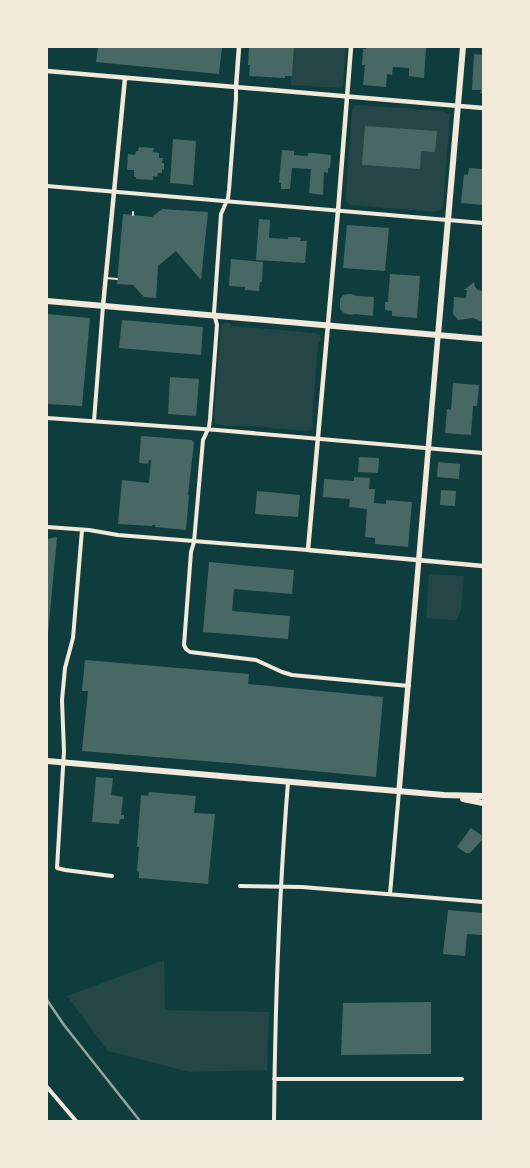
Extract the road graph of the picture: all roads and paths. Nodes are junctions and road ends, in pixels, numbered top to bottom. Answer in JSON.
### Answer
{"nodes":[{"id":1,"x":239,"y":47,"type":"edge"},
{"id":2,"x":350,"y":47,"type":"edge"},
{"id":3,"x":463,"y":47,"type":"edge"},
{"id":4,"x":47,"y":71,"type":"edge"},
{"id":5,"x":125,"y":78,"type":"junction"},
{"id":6,"x":236,"y":87,"type":"junction"},
{"id":7,"x":347,"y":97,"type":"junction"},
{"id":8,"x":459,"y":106,"type":"junction"},
{"id":9,"x":483,"y":108,"type":"edge"},
{"id":10,"x":47,"y":186,"type":"edge"},
{"id":11,"x":114,"y":192,"type":"junction"},
{"id":12,"x":227,"y":201,"type":"junction"},
{"id":13,"x":338,"y":211,"type":"junction"},
{"id":14,"x":448,"y":220,"type":"junction"},
{"id":15,"x":483,"y":223,"type":"edge"},
{"id":16,"x":106,"y":278,"type":"junction"},
{"id":17,"x":117,"y":279,"type":"dead end"},
{"id":18,"x":47,"y":301,"type":"edge"},
{"id":19,"x":103,"y":306,"type":"junction"},
{"id":20,"x":214,"y":315,"type":"junction"},
{"id":21,"x":327,"y":325,"type":"junction"},
{"id":22,"x":438,"y":335,"type":"junction"},
{"id":23,"x":483,"y":339,"type":"edge"},
{"id":24,"x":47,"y":418,"type":"edge"},
{"id":25,"x":94,"y":421,"type":"junction"},
{"id":26,"x":208,"y":429,"type":"junction"},
{"id":27,"x":318,"y":438,"type":"junction"},
{"id":28,"x":429,"y":448,"type":"junction"},
{"id":29,"x":483,"y":453,"type":"edge"},
{"id":30,"x":47,"y":527,"type":"edge"},
{"id":31,"x":82,"y":530,"type":"junction"},
{"id":32,"x":194,"y":542,"type":"junction"},
{"id":33,"x":308,"y":550,"type":"junction"},
{"id":34,"x":420,"y":561,"type":"junction"},
{"id":35,"x":483,"y":566,"type":"edge"},
{"id":36,"x":409,"y":686,"type":"junction"},
{"id":37,"x":47,"y":761,"type":"edge"},
{"id":38,"x":63,"y":763,"type":"junction"},
{"id":39,"x":288,"y":782,"type":"junction"},
{"id":40,"x":399,"y":791,"type":"junction"},
{"id":41,"x":444,"y":795,"type":"junction"},
{"id":42,"x":483,"y":796,"type":"edge"},
{"id":43,"x":483,"y":803,"type":"edge"},
{"id":44,"x":112,"y":876,"type":"dead end"},
{"id":45,"x":240,"y":886,"type":"dead end"},
{"id":46,"x":280,"y":886,"type":"junction"},
{"id":47,"x":390,"y":894,"type":"junction"},
{"id":48,"x":483,"y":902,"type":"edge"},
{"id":49,"x":274,"y":1078,"type":"junction"},
{"id":50,"x":462,"y":1079,"type":"dead end"},
{"id":51,"x":47,"y":1087,"type":"edge"},
{"id":52,"x":76,"y":1121,"type":"edge"},
{"id":53,"x":274,"y":1121,"type":"edge"}],
"edges":[{"from":1,"to":6,"type":"street"},
{"from":2,"to":7,"type":"street"},
{"from":3,"to":8,"type":"main road"},
{"from":4,"to":5,"type":"street"},
{"from":5,"to":6,"type":"street"},
{"from":5,"to":11,"type":"street"},
{"from":6,"to":7,"type":"street"},
{"from":6,"to":12,"type":"street"},
{"from":7,"to":8,"type":"street"},
{"from":7,"to":13,"type":"street"},
{"from":8,"to":9,"type":"street"},
{"from":8,"to":14,"type":"main road"},
{"from":10,"to":11,"type":"street"},
{"from":11,"to":12,"type":"street"},
{"from":11,"to":16,"type":"street"},
{"from":12,"to":13,"type":"street"},
{"from":12,"to":20,"type":"street"},
{"from":13,"to":14,"type":"street"},
{"from":13,"to":21,"type":"street"},
{"from":14,"to":15,"type":"street"},
{"from":14,"to":22,"type":"main road"},
{"from":16,"to":17,"type":"lane"},
{"from":16,"to":19,"type":"street"},
{"from":18,"to":19,"type":"main road"},
{"from":19,"to":20,"type":"main road"},
{"from":19,"to":25,"type":"street"},
{"from":20,"to":21,"type":"main road"},
{"from":20,"to":26,"type":"street"},
{"from":21,"to":22,"type":"main road"},
{"from":21,"to":27,"type":"street"},
{"from":22,"to":23,"type":"main road"},
{"from":22,"to":28,"type":"main road"},
{"from":24,"to":25,"type":"street"},
{"from":25,"to":26,"type":"street"},
{"from":26,"to":27,"type":"street"},
{"from":26,"to":32,"type":"street"},
{"from":27,"to":28,"type":"street"},
{"from":27,"to":33,"type":"street"},
{"from":28,"to":29,"type":"street"},
{"from":28,"to":34,"type":"main road"},
{"from":30,"to":31,"type":"street"},
{"from":31,"to":32,"type":"street"},
{"from":31,"to":38,"type":"street"},
{"from":32,"to":33,"type":"street"},
{"from":32,"to":36,"type":"street"},
{"from":33,"to":34,"type":"street"},
{"from":34,"to":35,"type":"street"},
{"from":34,"to":36,"type":"main road"},
{"from":36,"to":40,"type":"main road"},
{"from":37,"to":38,"type":"main road"},
{"from":38,"to":39,"type":"main road"},
{"from":38,"to":44,"type":"street"},
{"from":39,"to":40,"type":"main road"},
{"from":39,"to":46,"type":"street"},
{"from":40,"to":41,"type":"main road"},
{"from":40,"to":47,"type":"street"},
{"from":41,"to":42,"type":"main road"},
{"from":41,"to":43,"type":"main road"},
{"from":45,"to":46,"type":"street"},
{"from":46,"to":47,"type":"street"},
{"from":46,"to":49,"type":"street"},
{"from":47,"to":48,"type":"street"},
{"from":49,"to":50,"type":"street"},
{"from":49,"to":53,"type":"street"},
{"from":51,"to":52,"type":"street"}]}
